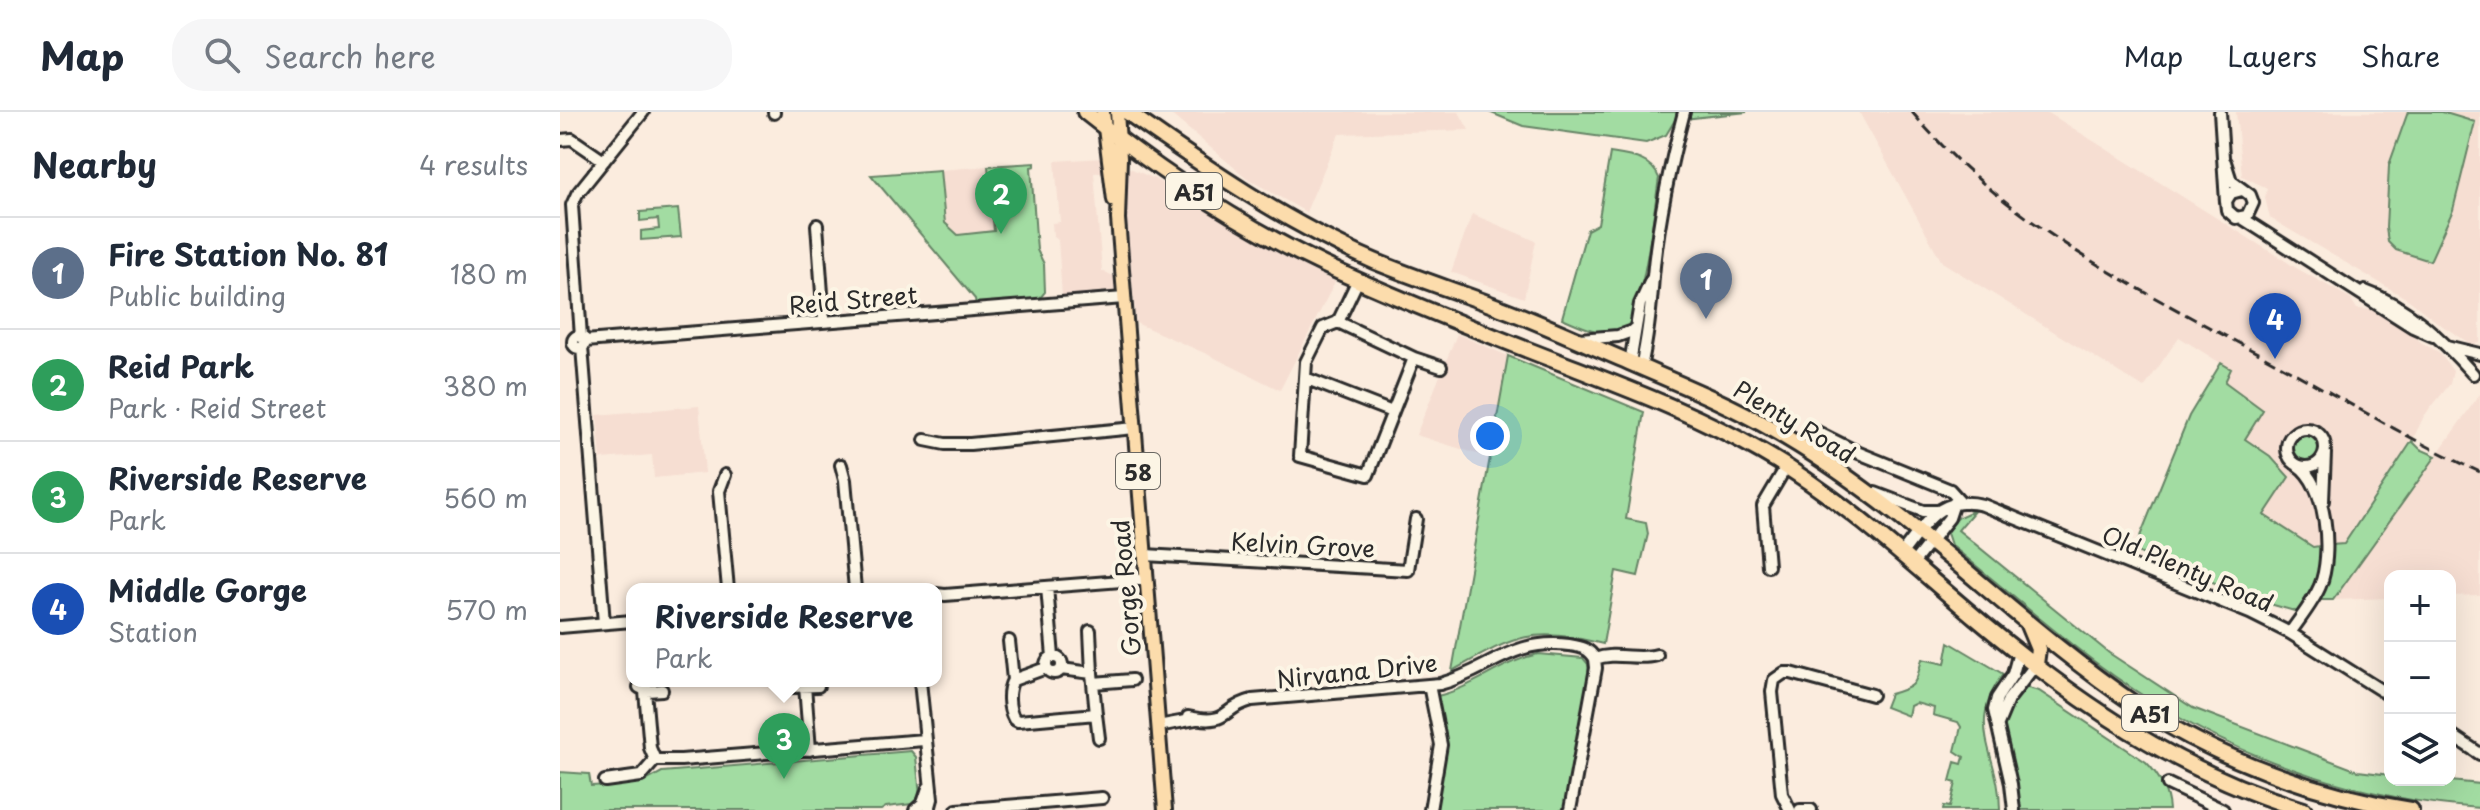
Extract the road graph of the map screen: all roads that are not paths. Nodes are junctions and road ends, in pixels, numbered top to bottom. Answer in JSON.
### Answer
{"nodes":[{"id":1,"x":643,"y":112,"type":"edge"},
{"id":2,"x":1085,"y":112,"type":"edge"},
{"id":3,"x":1103,"y":112,"type":"edge"},
{"id":4,"x":1117,"y":112,"type":"edge"},
{"id":5,"x":1127,"y":112,"type":"edge"},
{"id":6,"x":1684,"y":112,"type":"edge"},
{"id":7,"x":2220,"y":112,"type":"edge"},
{"id":8,"x":1141,"y":118,"type":"edge"},
{"id":9,"x":1105,"y":128,"type":"junction"},
{"id":10,"x":1119,"y":139,"type":"junction"},
{"id":11,"x":560,"y":140,"type":"edge"},
{"id":12,"x":604,"y":161,"type":"junction"},
{"id":13,"x":2225,"y":162,"type":"junction"},
{"id":14,"x":2242,"y":190,"type":"junction"},
{"id":15,"x":2226,"y":203,"type":"junction"},
{"id":16,"x":2253,"y":205,"type":"junction"},
{"id":17,"x":2242,"y":218,"type":"junction"},
{"id":18,"x":1118,"y":219,"type":"junction"},
{"id":19,"x":817,"y":225,"type":"dead end"},
{"id":20,"x":2272,"y":238,"type":"junction"},
{"id":21,"x":1654,"y":274,"type":"junction"},
{"id":22,"x":1358,"y":280,"type":"junction"},
{"id":23,"x":2350,"y":286,"type":"junction"},
{"id":24,"x":1124,"y":298,"type":"junction"},
{"id":25,"x":824,"y":321,"type":"junction"},
{"id":26,"x":1338,"y":322,"type":"junction"},
{"id":27,"x":1635,"y":330,"type":"junction"},
{"id":28,"x":2430,"y":335,"type":"junction"},
{"id":29,"x":1573,"y":339,"type":"junction"},
{"id":30,"x":580,"y":342,"type":"junction"},
{"id":31,"x":560,"y":344,"type":"edge"},
{"id":32,"x":2445,"y":346,"type":"junction"},
{"id":33,"x":2480,"y":354,"type":"edge"},
{"id":34,"x":1414,"y":358,"type":"junction"},
{"id":35,"x":1636,"y":365,"type":"junction"},
{"id":36,"x":1441,"y":367,"type":"dead end"},
{"id":37,"x":2476,"y":376,"type":"edge"},
{"id":38,"x":1305,"y":378,"type":"junction"},
{"id":39,"x":1629,"y":388,"type":"junction"},
{"id":40,"x":1392,"y":412,"type":"junction"},
{"id":41,"x":1135,"y":428,"type":"junction"},
{"id":42,"x":1815,"y":431,"type":"dead end"},
{"id":43,"x":925,"y":440,"type":"dead end"},
{"id":44,"x":2325,"y":449,"type":"junction"},
{"id":45,"x":841,"y":465,"type":"dead end"},
{"id":46,"x":2297,"y":465,"type":"junction"},
{"id":47,"x":1786,"y":467,"type":"junction"},
{"id":48,"x":725,"y":475,"type":"dead end"},
{"id":49,"x":1862,"y":488,"type":"junction"},
{"id":50,"x":1957,"y":502,"type":"junction"},
{"id":51,"x":2322,"y":507,"type":"junction"},
{"id":52,"x":1937,"y":511,"type":"junction"},
{"id":53,"x":1416,"y":519,"type":"dead end"},
{"id":54,"x":1924,"y":537,"type":"junction"},
{"id":55,"x":1145,"y":555,"type":"junction"},
{"id":56,"x":1908,"y":558,"type":"junction"},
{"id":57,"x":1768,"y":566,"type":"dead end"},
{"id":58,"x":1147,"y":579,"type":"junction"},
{"id":59,"x":727,"y":583,"type":"edge"},
{"id":60,"x":854,"y":583,"type":"edge"},
{"id":61,"x":1047,"y":587,"type":"junction"},
{"id":62,"x":942,"y":596,"type":"edge"},
{"id":63,"x":626,"y":621,"type":"edge"},
{"id":64,"x":2026,"y":621,"type":"junction"},
{"id":65,"x":604,"y":623,"type":"junction"},
{"id":66,"x":560,"y":627,"type":"edge"},
{"id":67,"x":1090,"y":631,"type":"dead end"},
{"id":68,"x":2290,"y":633,"type":"junction"},
{"id":69,"x":1009,"y":641,"type":"dead end"},
{"id":70,"x":2019,"y":652,"type":"junction"},
{"id":71,"x":1657,"y":655,"type":"dead end"},
{"id":72,"x":1053,"y":657,"type":"junction"},
{"id":73,"x":1595,"y":659,"type":"junction"},
{"id":74,"x":2036,"y":664,"type":"junction"},
{"id":75,"x":1046,"y":668,"type":"junction"},
{"id":76,"x":1061,"y":669,"type":"junction"},
{"id":77,"x":1093,"y":678,"type":"junction"},
{"id":78,"x":1013,"y":680,"type":"junction"},
{"id":79,"x":1132,"y":680,"type":"dead end"},
{"id":80,"x":1429,"y":685,"type":"junction"},
{"id":81,"x":805,"y":687,"type":"edge"},
{"id":82,"x":920,"y":687,"type":"edge"},
{"id":83,"x":662,"y":690,"type":"dead end"},
{"id":84,"x":2384,"y":692,"type":"edge"},
{"id":85,"x":1872,"y":695,"type":"dead end"},
{"id":86,"x":1096,"y":714,"type":"junction"},
{"id":87,"x":1158,"y":726,"type":"junction"},
{"id":88,"x":1997,"y":726,"type":"junction"},
{"id":89,"x":1099,"y":738,"type":"dead end"},
{"id":90,"x":2456,"y":738,"type":"edge"},
{"id":91,"x":924,"y":740,"type":"junction"},
{"id":92,"x":810,"y":750,"type":"junction"},
{"id":93,"x":2480,"y":754,"type":"edge"},
{"id":94,"x":655,"y":760,"type":"junction"},
{"id":95,"x":605,"y":781,"type":"dead end"},
{"id":96,"x":2168,"y":784,"type":"dead end"},
{"id":97,"x":1102,"y":798,"type":"dead end"},
{"id":98,"x":1086,"y":805,"type":"edge"},
{"id":99,"x":928,"y":808,"type":"edge"},
{"id":100,"x":971,"y":809,"type":"edge"},
{"id":101,"x":957,"y":810,"type":"edge"},
{"id":102,"x":1165,"y":810,"type":"edge"},
{"id":103,"x":1430,"y":810,"type":"edge"},
{"id":104,"x":1570,"y":810,"type":"edge"},
{"id":105,"x":1790,"y":810,"type":"edge"},
{"id":106,"x":1800,"y":810,"type":"edge"},
{"id":107,"x":1811,"y":810,"type":"edge"},
{"id":108,"x":2014,"y":810,"type":"edge"},
{"id":109,"x":2223,"y":810,"type":"edge"},
{"id":110,"x":2304,"y":810,"type":"edge"},
{"id":111,"x":2411,"y":810,"type":"edge"}],
"edges":[{"from":1,"to":12,"type":"street"},
{"from":2,"to":9,"type":"highway","name":"Plenty Road","number":"A51"},
{"from":3,"to":9,"type":"main road","number":"58"},
{"from":4,"to":10,"type":"main road","name":"Gorge Road","number":"58"},
{"from":5,"to":8,"type":"highway","name":"Plenty Road","number":"A51"},
{"from":6,"to":21,"type":"street"},
{"from":7,"to":13,"type":"street"},
{"from":8,"to":29,"type":"highway","name":"Plenty Road","number":"A51"},
{"from":9,"to":10,"type":"highway","name":"Plenty Road","number":"A51"},
{"from":9,"to":18,"type":"main road","name":"Gorge Road","number":"58"},
{"from":10,"to":18,"type":"main road","name":"Gorge Road","number":"58"},
{"from":10,"to":22,"type":"highway","name":"Plenty Road","number":"A51"},
{"from":11,"to":12,"type":"street"},
{"from":12,"to":30,"type":"street"},
{"from":13,"to":14,"type":"street"},
{"from":13,"to":15,"type":"street"},
{"from":14,"to":15,"type":"street"},
{"from":14,"to":16,"type":"street"},
{"from":15,"to":17,"type":"street"},
{"from":16,"to":17,"type":"street"},
{"from":16,"to":20,"type":"street"},
{"from":17,"to":20,"type":"street"},
{"from":18,"to":24,"type":"main road","name":"Gorge Road","number":"58"},
{"from":19,"to":25,"type":"street"},
{"from":20,"to":23,"type":"street"},
{"from":21,"to":27,"type":"street"},
{"from":21,"to":35,"type":"street"},
{"from":22,"to":26,"type":"street"},
{"from":22,"to":39,"type":"highway","name":"Plenty Road","number":"A51"},
{"from":23,"to":28,"type":"street"},
{"from":23,"to":28,"type":"street"},
{"from":24,"to":25,"type":"street","name":"Reid Street"},
{"from":24,"to":41,"type":"main road","name":"Gorge Road","number":"58"},
{"from":25,"to":30,"type":"street","name":"Reid Street"},
{"from":26,"to":34,"type":"street"},
{"from":26,"to":38,"type":"street"},
{"from":27,"to":29,"type":"street"},
{"from":27,"to":35,"type":"street"},
{"from":28,"to":32,"type":"street"},
{"from":29,"to":35,"type":"highway","name":"Plenty Road","number":"A51"},
{"from":30,"to":31,"type":"street","name":"Reid Street"},
{"from":30,"to":65,"type":"street"},
{"from":32,"to":33,"type":"street"},
{"from":32,"to":37,"type":"street"},
{"from":33,"to":37,"type":"street"},
{"from":34,"to":36,"type":"street"},
{"from":34,"to":40,"type":"street"},
{"from":35,"to":39,"type":"highway"},
{"from":35,"to":49,"type":"highway","name":"Plenty Road","number":"A51"},
{"from":38,"to":40,"type":"street"},
{"from":38,"to":40,"type":"street"},
{"from":39,"to":47,"type":"highway","name":"Plenty Road","number":"A51"},
{"from":41,"to":43,"type":"street"},
{"from":41,"to":55,"type":"main road","name":"Gorge Road","number":"58"},
{"from":42,"to":50,"type":"street","name":"Old Plenty Road"},
{"from":44,"to":46,"type":"street"},
{"from":44,"to":46,"type":"street"},
{"from":44,"to":51,"type":"street"},
{"from":45,"to":60,"type":"street"},
{"from":46,"to":51,"type":"street"},
{"from":47,"to":56,"type":"highway","name":"Plenty Road","number":"A51"},
{"from":47,"to":57,"type":"street"},
{"from":48,"to":59,"type":"street"},
{"from":49,"to":52,"type":"street"},
{"from":49,"to":54,"type":"highway","name":"Plenty Road","number":"A51"},
{"from":50,"to":52,"type":"street"},
{"from":50,"to":54,"type":"street"},
{"from":50,"to":68,"type":"street","name":"Old Plenty Road"},
{"from":51,"to":68,"type":"street"},
{"from":52,"to":54,"type":"street"},
{"from":53,"to":55,"type":"street","name":"Kelvin Grove"},
{"from":54,"to":56,"type":"street"},
{"from":54,"to":64,"type":"highway","name":"Plenty Road","number":"A51"},
{"from":55,"to":58,"type":"main road","name":"Gorge Road","number":"58"},
{"from":56,"to":70,"type":"highway","name":"Plenty Road","number":"A51"},
{"from":58,"to":61,"type":"street"},
{"from":58,"to":87,"type":"main road","name":"Gorge Road","number":"58"},
{"from":61,"to":62,"type":"street"},
{"from":61,"to":72,"type":"street"},
{"from":63,"to":65,"type":"street"},
{"from":64,"to":74,"type":"highway"},
{"from":64,"to":111,"type":"highway","name":"Plenty Road","number":"A51"},
{"from":65,"to":66,"type":"street"},
{"from":67,"to":77,"type":"street"},
{"from":68,"to":84,"type":"street","name":"Old Plenty Road"},
{"from":69,"to":78,"type":"street"},
{"from":70,"to":74,"type":"highway","name":"Plenty Road","number":"A51"},
{"from":70,"to":88,"type":"street"},
{"from":71,"to":73,"type":"street","name":"Nirvana Drive"},
{"from":72,"to":75,"type":"street"},
{"from":72,"to":76,"type":"street"},
{"from":73,"to":80,"type":"street","name":"Nirvana Drive"},
{"from":73,"to":104,"type":"street"},
{"from":74,"to":88,"type":"street"},
{"from":74,"to":110,"type":"highway","name":"Plenty Road","number":"A51"},
{"from":75,"to":76,"type":"street"},
{"from":75,"to":78,"type":"street"},
{"from":76,"to":77,"type":"street"},
{"from":77,"to":79,"type":"street"},
{"from":77,"to":86,"type":"street"},
{"from":78,"to":86,"type":"street"},
{"from":80,"to":87,"type":"street","name":"Nirvana Drive"},
{"from":80,"to":103,"type":"street"},
{"from":81,"to":92,"type":"street"},
{"from":82,"to":91,"type":"street"},
{"from":83,"to":94,"type":"street"},
{"from":85,"to":105,"type":"street"},
{"from":86,"to":89,"type":"street"},
{"from":87,"to":102,"type":"main road","name":"Gorge Road","number":"58"},
{"from":88,"to":108,"type":"street"},
{"from":90,"to":93,"type":"street"},
{"from":91,"to":92,"type":"street"},
{"from":91,"to":99,"type":"street"},
{"from":92,"to":94,"type":"street"},
{"from":94,"to":95,"type":"street"},
{"from":96,"to":109,"type":"street"},
{"from":97,"to":98,"type":"street"},
{"from":98,"to":100,"type":"street"},
{"from":100,"to":101,"type":"street"},
{"from":106,"to":107,"type":"street"}]}
